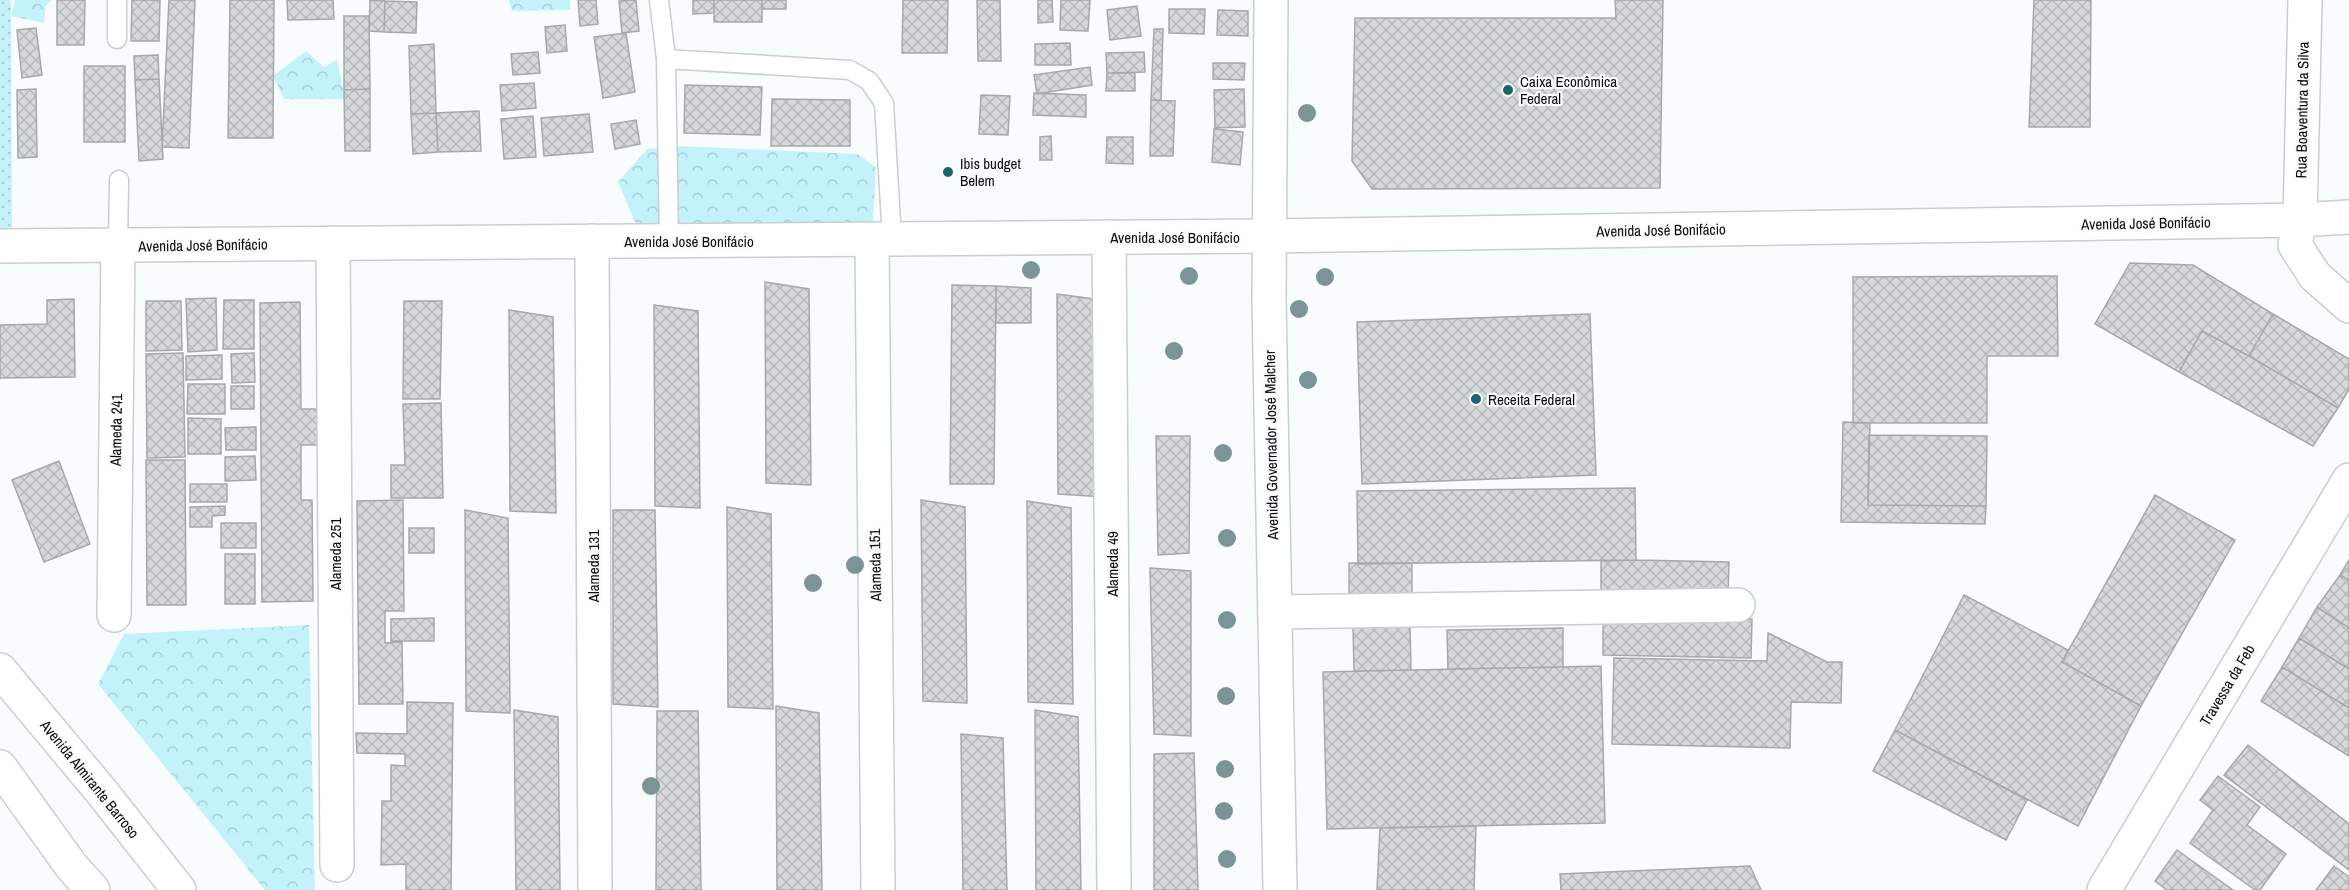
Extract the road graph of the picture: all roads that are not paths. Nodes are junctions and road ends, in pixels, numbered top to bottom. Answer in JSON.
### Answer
{"nodes":[{"id":1,"x":117,"y":0,"type":"edge"},
{"id":2,"x":659,"y":0,"type":"edge"},
{"id":3,"x":1271,"y":0,"type":"edge"},
{"id":4,"x":2305,"y":0,"type":"edge"},
{"id":5,"x":117,"y":39,"type":"dead end"},
{"id":6,"x":666,"y":59,"type":"junction"},
{"id":7,"x":119,"y":180,"type":"dead end"},
{"id":8,"x":2349,"y":217,"type":"edge"},
{"id":9,"x":2300,"y":220,"type":"junction"},
{"id":10,"x":1268,"y":236,"type":"junction"},
{"id":11,"x":1109,"y":237,"type":"junction"},
{"id":12,"x":882,"y":240,"type":"junction"},
{"id":13,"x":592,"y":241,"type":"junction"},
{"id":14,"x":669,"y":241,"type":"junction"},
{"id":15,"x":333,"y":243,"type":"junction"},
{"id":16,"x":118,"y":245,"type":"junction"},
{"id":17,"x":0,"y":246,"type":"edge"},
{"id":18,"x":2349,"y":306,"type":"edge"},
{"id":19,"x":2349,"y":480,"type":"edge"},
{"id":20,"x":1738,"y":605,"type":"dead end"},
{"id":21,"x":1275,"y":612,"type":"junction"},
{"id":22,"x":114,"y":615,"type":"dead end"},
{"id":23,"x":0,"y":670,"type":"edge"},
{"id":24,"x":0,"y":767,"type":"edge"},
{"id":25,"x":337,"y":866,"type":"dead end"},
{"id":26,"x":93,"y":890,"type":"edge"},
{"id":27,"x":179,"y":890,"type":"edge"},
{"id":28,"x":595,"y":890,"type":"edge"},
{"id":29,"x":878,"y":890,"type":"edge"},
{"id":30,"x":1114,"y":890,"type":"edge"},
{"id":31,"x":1280,"y":890,"type":"edge"},
{"id":32,"x":2104,"y":890,"type":"edge"}],
"edges":[{"from":1,"to":5,"type":"lane"},
{"from":2,"to":6,"type":"lane"},
{"from":3,"to":10,"type":"street","name":"Avenida Governador José Malcher"},
{"from":4,"to":9,"type":"street","name":"Rua Boaventura da Silva"},
{"from":6,"to":12,"type":"lane"},
{"from":6,"to":14,"type":"lane"},
{"from":7,"to":16,"type":"lane"},
{"from":8,"to":9,"type":"street","name":"Avenida José Bonifácio"},
{"from":9,"to":10,"type":"street","name":"Avenida José Bonifácio"},
{"from":9,"to":18,"type":"street","name":"Rua Boaventura da Silva"},
{"from":10,"to":11,"type":"street","name":"Avenida José Bonifácio"},
{"from":10,"to":21,"type":"street","name":"Avenida Governador José Malcher"},
{"from":11,"to":12,"type":"street","name":"Avenida José Bonifácio"},
{"from":11,"to":30,"type":"street","name":"Alameda 49"},
{"from":12,"to":14,"type":"street","name":"Avenida José Bonifácio"},
{"from":12,"to":29,"type":"street","name":"Alameda 151"},
{"from":13,"to":14,"type":"street","name":"Avenida José Bonifácio"},
{"from":13,"to":15,"type":"street","name":"Avenida José Bonifácio"},
{"from":13,"to":28,"type":"street","name":"Alameda 131"},
{"from":15,"to":16,"type":"street","name":"Avenida José Bonifácio"},
{"from":15,"to":25,"type":"street","name":"Alameda 251"},
{"from":16,"to":17,"type":"street","name":"Avenida José Bonifácio"},
{"from":16,"to":22,"type":"street","name":"Alameda 241"},
{"from":19,"to":32,"type":"street","name":"Travessa da Feb"},
{"from":20,"to":21,"type":"street"},
{"from":21,"to":31,"type":"street","name":"Avenida Governador José Malcher"},
{"from":23,"to":27,"type":"street","name":"Avenida Almirante Barroso"},
{"from":24,"to":26,"type":"street"}]}
